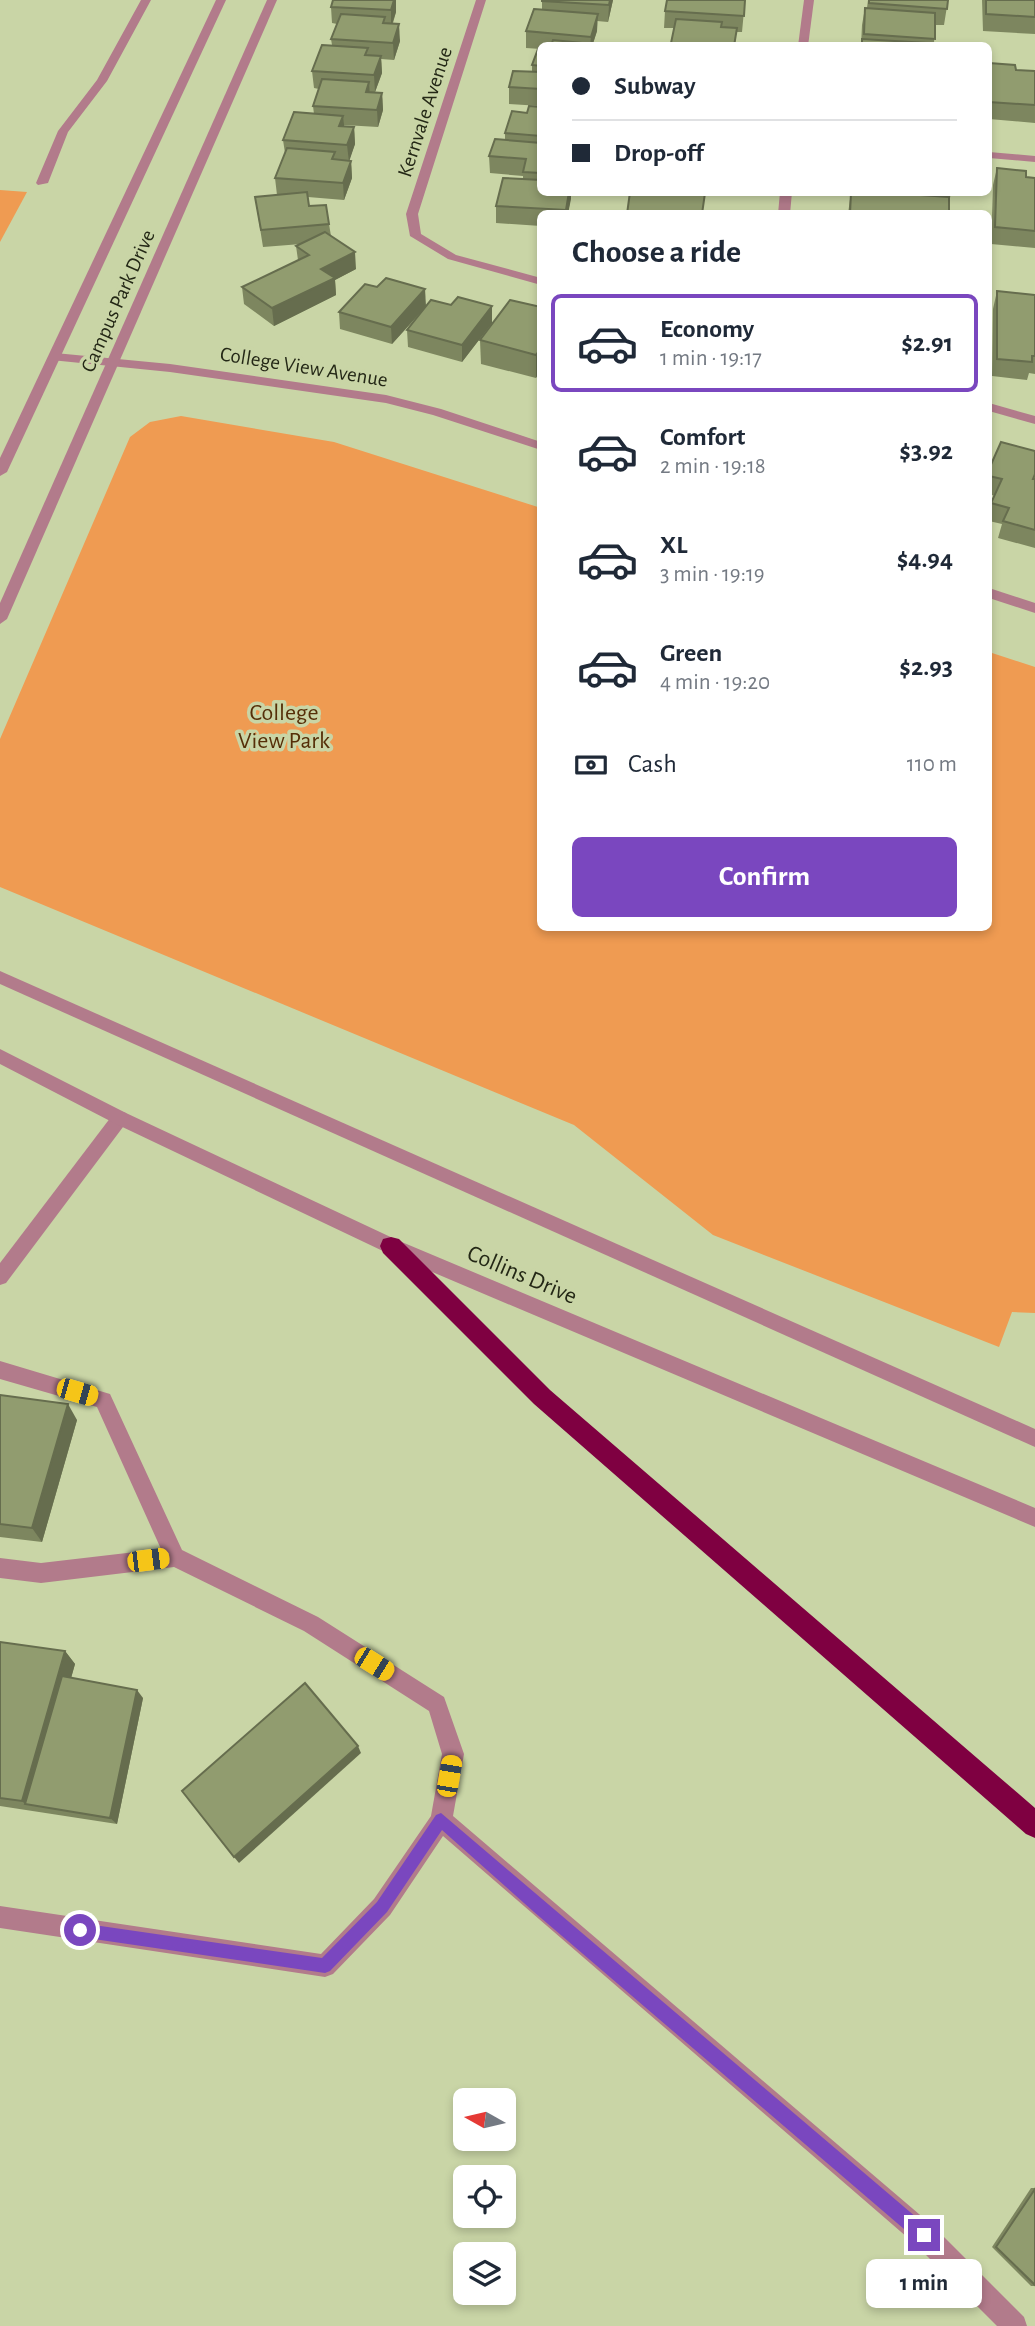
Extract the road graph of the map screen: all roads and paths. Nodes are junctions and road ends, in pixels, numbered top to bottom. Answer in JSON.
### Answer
{"nodes":[{"id":1,"x":146,"y":0,"type":"edge"},
{"id":2,"x":221,"y":0,"type":"edge"},
{"id":3,"x":272,"y":0,"type":"edge"},
{"id":4,"x":481,"y":0,"type":"edge"},
{"id":5,"x":809,"y":0,"type":"edge"},
{"id":6,"x":804,"y":42,"type":"edge"},
{"id":7,"x":992,"y":155,"type":"edge"},
{"id":8,"x":1035,"y":159,"type":"edge"},
{"id":9,"x":42,"y":183,"type":"dead end"},
{"id":10,"x":537,"y":281,"type":"edge"},
{"id":11,"x":55,"y":357,"type":"junction"},
{"id":12,"x":112,"y":361,"type":"junction"},
{"id":13,"x":992,"y":408,"type":"edge"},
{"id":14,"x":1035,"y":420,"type":"edge"},
{"id":15,"x":537,"y":445,"type":"edge"},
{"id":16,"x":0,"y":472,"type":"edge"},
{"id":17,"x":992,"y":594,"type":"edge"},
{"id":18,"x":1035,"y":608,"type":"edge"},
{"id":19,"x":0,"y":619,"type":"edge"},
{"id":20,"x":0,"y":977,"type":"edge"},
{"id":21,"x":0,"y":1056,"type":"edge"},
{"id":22,"x":120,"y":1118,"type":"junction"},
{"id":23,"x":391,"y":1246,"type":"junction"},
{"id":24,"x":0,"y":1277,"type":"edge"},
{"id":25,"x":0,"y":1370,"type":"edge"},
{"id":26,"x":1035,"y":1438,"type":"edge"},
{"id":27,"x":1035,"y":1518,"type":"edge"},
{"id":28,"x":175,"y":1557,"type":"junction"},
{"id":29,"x":0,"y":1568,"type":"edge"},
{"id":30,"x":441,"y":1820,"type":"junction"},
{"id":31,"x":1035,"y":1825,"type":"edge"},
{"id":32,"x":0,"y":1917,"type":"edge"},
{"id":33,"x":1015,"y":2326,"type":"edge"}],
"edges":[{"from":1,"to":9,"type":"street"},
{"from":2,"to":11,"type":"street","name":"Campus Park Drive"},
{"from":3,"to":12,"type":"street","name":"Campus Park Drive"},
{"from":4,"to":10,"type":"street","name":"Kernvale Avenue"},
{"from":5,"to":6,"type":"street"},
{"from":7,"to":8,"type":"street"},
{"from":11,"to":12,"type":"street","name":"College View Avenue"},
{"from":11,"to":16,"type":"street","name":"Campus Park Drive"},
{"from":12,"to":15,"type":"street","name":"College View Avenue"},
{"from":12,"to":19,"type":"street","name":"Campus Park Drive"},
{"from":13,"to":14,"type":"street"},
{"from":17,"to":18,"type":"street"},
{"from":20,"to":26,"type":"street"},
{"from":21,"to":22,"type":"street","name":"Collins Drive"},
{"from":22,"to":23,"type":"street","name":"Collins Drive"},
{"from":22,"to":24,"type":"street"},
{"from":23,"to":27,"type":"street","name":"Collins Drive"},
{"from":23,"to":31,"type":"highway"},
{"from":25,"to":28,"type":"street"},
{"from":28,"to":29,"type":"street"},
{"from":28,"to":30,"type":"street"},
{"from":30,"to":32,"type":"street"},
{"from":30,"to":33,"type":"street"}]}
